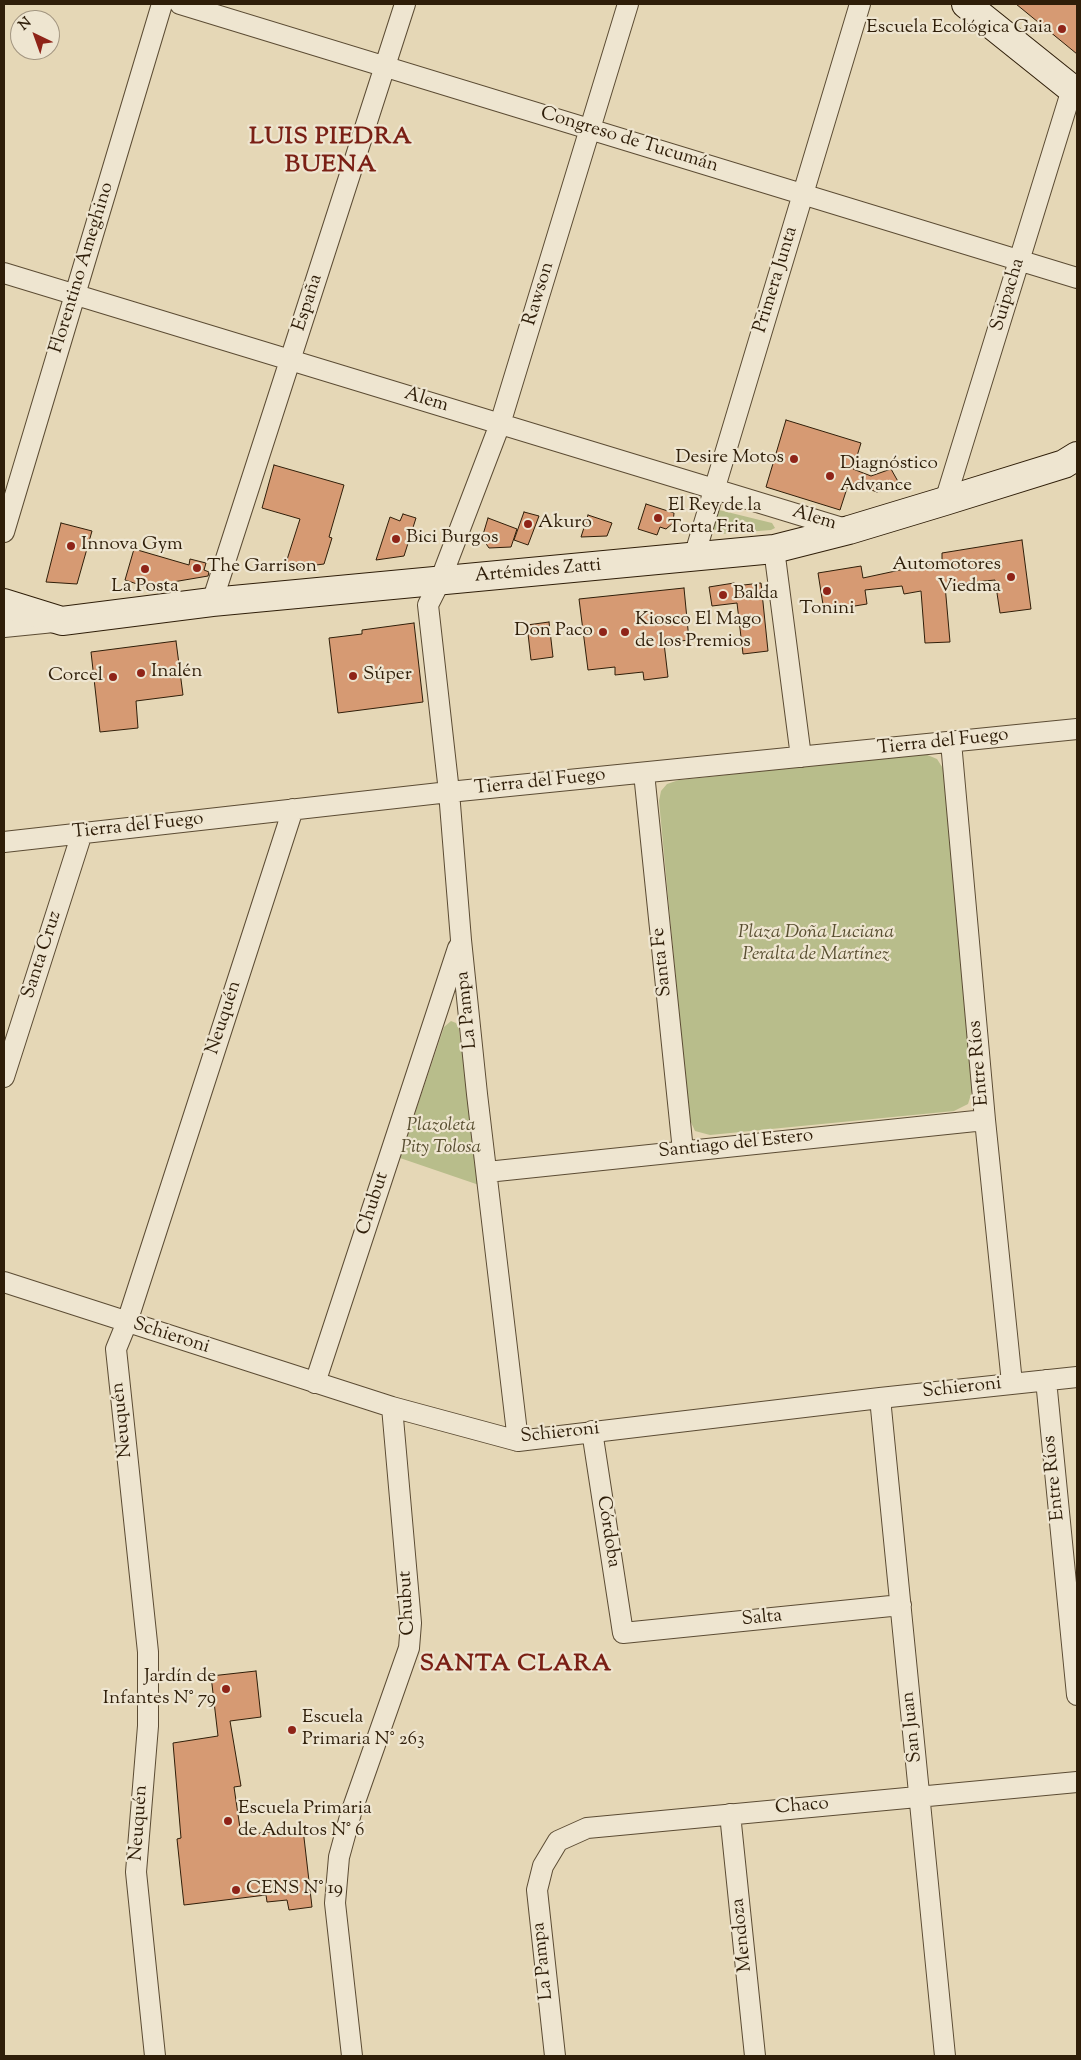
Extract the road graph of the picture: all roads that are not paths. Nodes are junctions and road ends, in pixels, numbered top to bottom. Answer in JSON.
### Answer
{"nodes":[{"id":1,"x":162,"y":4,"type":"edge"},
{"id":2,"x":180,"y":4,"type":"edge"},
{"id":3,"x":405,"y":4,"type":"edge"},
{"id":4,"x":628,"y":4,"type":"edge"},
{"id":5,"x":860,"y":4,"type":"edge"},
{"id":6,"x":966,"y":4,"type":"edge"},
{"id":7,"x":385,"y":66,"type":"junction"},
{"id":8,"x":1075,"y":91,"type":"edge"},
{"id":9,"x":591,"y":129,"type":"junction"},
{"id":10,"x":803,"y":194,"type":"junction"},
{"id":11,"x":1020,"y":260,"type":"junction"},
{"id":12,"x":4,"y":273,"type":"edge"},
{"id":13,"x":1077,"y":278,"type":"edge"},
{"id":14,"x":75,"y":294,"type":"junction"},
{"id":15,"x":290,"y":360,"type":"junction"},
{"id":16,"x":500,"y":424,"type":"junction"},
{"id":17,"x":1073,"y":462,"type":"edge"},
{"id":18,"x":714,"y":489,"type":"junction"},
{"id":19,"x":944,"y":501,"type":"junction"},
{"id":20,"x":849,"y":530,"type":"junction"},
{"id":21,"x":4,"y":532,"type":"edge"},
{"id":22,"x":774,"y":549,"type":"junction"},
{"id":23,"x":694,"y":557,"type":"junction"},
{"id":24,"x":440,"y":581,"type":"junction"},
{"id":25,"x":212,"y":602,"type":"junction"},
{"id":26,"x":4,"y":603,"type":"edge"},
{"id":27,"x":62,"y":621,"type":"junction"},
{"id":28,"x":4,"y":627,"type":"edge"},
{"id":29,"x":1077,"y":729,"type":"edge"},
{"id":30,"x":951,"y":742,"type":"junction"},
{"id":31,"x":801,"y":757,"type":"junction"},
{"id":32,"x":644,"y":773,"type":"junction"},
{"id":33,"x":449,"y":792,"type":"junction"},
{"id":34,"x":293,"y":809,"type":"junction"},
{"id":35,"x":82,"y":833,"type":"junction"},
{"id":36,"x":4,"y":842,"type":"edge"},
{"id":37,"x":461,"y":940,"type":"junction"},
{"id":38,"x":4,"y":1077,"type":"edge"},
{"id":39,"x":985,"y":1120,"type":"junction"},
{"id":40,"x":683,"y":1151,"type":"junction"},
{"id":41,"x":488,"y":1172,"type":"junction"},
{"id":42,"x":4,"y":1282,"type":"edge"},
{"id":43,"x":127,"y":1322,"type":"junction"},
{"id":44,"x":1077,"y":1378,"type":"edge"},
{"id":45,"x":1046,"y":1380,"type":"junction"},
{"id":46,"x":315,"y":1383,"type":"junction"},
{"id":47,"x":1012,"y":1383,"type":"junction"},
{"id":48,"x":880,"y":1398,"type":"junction"},
{"id":49,"x":392,"y":1407,"type":"junction"},
{"id":50,"x":592,"y":1431,"type":"junction"},
{"id":51,"x":518,"y":1441,"type":"junction"},
{"id":52,"x":901,"y":1605,"type":"junction"},
{"id":53,"x":622,"y":1633,"type":"joint"},
{"id":54,"x":1077,"y":1696,"type":"edge"},
{"id":55,"x":1077,"y":1782,"type":"edge"},
{"id":56,"x":920,"y":1796,"type":"junction"},
{"id":57,"x":730,"y":1814,"type":"junction"},
{"id":58,"x":543,"y":1866,"type":"joint"},
{"id":59,"x":155,"y":2056,"type":"edge"},
{"id":60,"x":352,"y":2056,"type":"edge"},
{"id":61,"x":555,"y":2056,"type":"edge"},
{"id":62,"x":755,"y":2056,"type":"edge"},
{"id":63,"x":945,"y":2056,"type":"edge"}],
"edges":[{"from":1,"to":14,"type":"street","name":"Florentino Ameghino"},
{"from":2,"to":7,"type":"street","name":"Congreso de Tucumán"},
{"from":3,"to":7,"type":"street","name":"España"},
{"from":4,"to":9,"type":"street","name":"Rawson"},
{"from":5,"to":10,"type":"street","name":"Primera Junta"},
{"from":6,"to":8,"type":"main road"},
{"from":7,"to":9,"type":"street","name":"Congreso de Tucumán"},
{"from":7,"to":15,"type":"street","name":"España"},
{"from":8,"to":11,"type":"street","name":"Suipacha"},
{"from":9,"to":10,"type":"street","name":"Congreso de Tucumán"},
{"from":9,"to":16,"type":"street","name":"Rawson"},
{"from":10,"to":11,"type":"street","name":"Congreso de Tucumán"},
{"from":10,"to":18,"type":"street","name":"Primera Junta"},
{"from":11,"to":13,"type":"street","name":"Congreso de Tucumán"},
{"from":11,"to":19,"type":"street","name":"Suipacha"},
{"from":12,"to":14,"type":"street","name":"Alem"},
{"from":14,"to":15,"type":"street","name":"Alem"},
{"from":14,"to":21,"type":"street","name":"Florentino Ameghino"},
{"from":15,"to":16,"type":"street","name":"Alem"},
{"from":15,"to":25,"type":"street","name":"España"},
{"from":16,"to":18,"type":"street","name":"Alem"},
{"from":16,"to":24,"type":"street","name":"Rawson"},
{"from":17,"to":19,"type":"main road","name":"Artémides Zatti"},
{"from":18,"to":20,"type":"street","name":"Alem"},
{"from":18,"to":23,"type":"street","name":"Primera Junta"},
{"from":19,"to":20,"type":"main road","name":"Artémides Zatti"},
{"from":20,"to":22,"type":"main road","name":"Artémides Zatti"},
{"from":22,"to":23,"type":"main road","name":"Artémides Zatti"},
{"from":22,"to":31,"type":"street"},
{"from":23,"to":24,"type":"main road","name":"Artémides Zatti"},
{"from":24,"to":25,"type":"main road","name":"Artémides Zatti"},
{"from":24,"to":33,"type":"street","name":"La Pampa"},
{"from":25,"to":27,"type":"main road","name":"Artémides Zatti"},
{"from":26,"to":27,"type":"main road","name":"Artémides Zatti"},
{"from":27,"to":28,"type":"street"},
{"from":29,"to":30,"type":"street","name":"Tierra del Fuego"},
{"from":30,"to":31,"type":"street","name":"Tierra del Fuego"},
{"from":30,"to":39,"type":"street","name":"Entre Ríos"},
{"from":31,"to":32,"type":"street","name":"Tierra del Fuego"},
{"from":32,"to":33,"type":"street","name":"Tierra del Fuego"},
{"from":32,"to":40,"type":"street","name":"Santa Fe"},
{"from":33,"to":34,"type":"street","name":"Tierra del Fuego"},
{"from":33,"to":37,"type":"street","name":"La Pampa"},
{"from":34,"to":35,"type":"street","name":"Tierra del Fuego"},
{"from":34,"to":43,"type":"street","name":"Neuquén"},
{"from":35,"to":36,"type":"street","name":"Tierra del Fuego"},
{"from":35,"to":38,"type":"street","name":"Santa Cruz"},
{"from":37,"to":41,"type":"street","name":"La Pampa"},
{"from":37,"to":46,"type":"street","name":"Chubut"},
{"from":39,"to":40,"type":"street","name":"Santiago del Estero"},
{"from":39,"to":47,"type":"street","name":"Entre Ríos"},
{"from":40,"to":41,"type":"street","name":"Santiago del Estero"},
{"from":41,"to":51,"type":"street","name":"La Pampa"},
{"from":42,"to":43,"type":"street","name":"Schieroni"},
{"from":43,"to":46,"type":"street","name":"Schieroni"},
{"from":43,"to":59,"type":"street","name":"Neuquén"},
{"from":44,"to":45,"type":"street","name":"Schieroni"},
{"from":45,"to":47,"type":"street","name":"Schieroni"},
{"from":45,"to":54,"type":"street","name":"Entre Ríos"},
{"from":46,"to":49,"type":"street","name":"Schieroni"},
{"from":47,"to":48,"type":"street","name":"Schieroni"},
{"from":48,"to":50,"type":"street","name":"Schieroni"},
{"from":48,"to":52,"type":"street","name":"San Juan"},
{"from":49,"to":51,"type":"street","name":"Schieroni"},
{"from":49,"to":60,"type":"street","name":"Chubut"},
{"from":50,"to":51,"type":"street","name":"Schieroni"},
{"from":50,"to":53,"type":"street","name":"Córdoba"},
{"from":52,"to":53,"type":"street","name":"Salta"},
{"from":52,"to":56,"type":"street","name":"San Juan"},
{"from":55,"to":56,"type":"street","name":"Chaco"},
{"from":56,"to":57,"type":"street","name":"Chaco"},
{"from":56,"to":63,"type":"street","name":"San Juan"},
{"from":57,"to":58,"type":"street","name":"Chaco"},
{"from":57,"to":62,"type":"street","name":"Mendoza"},
{"from":58,"to":61,"type":"street","name":"La Pampa"}]}
